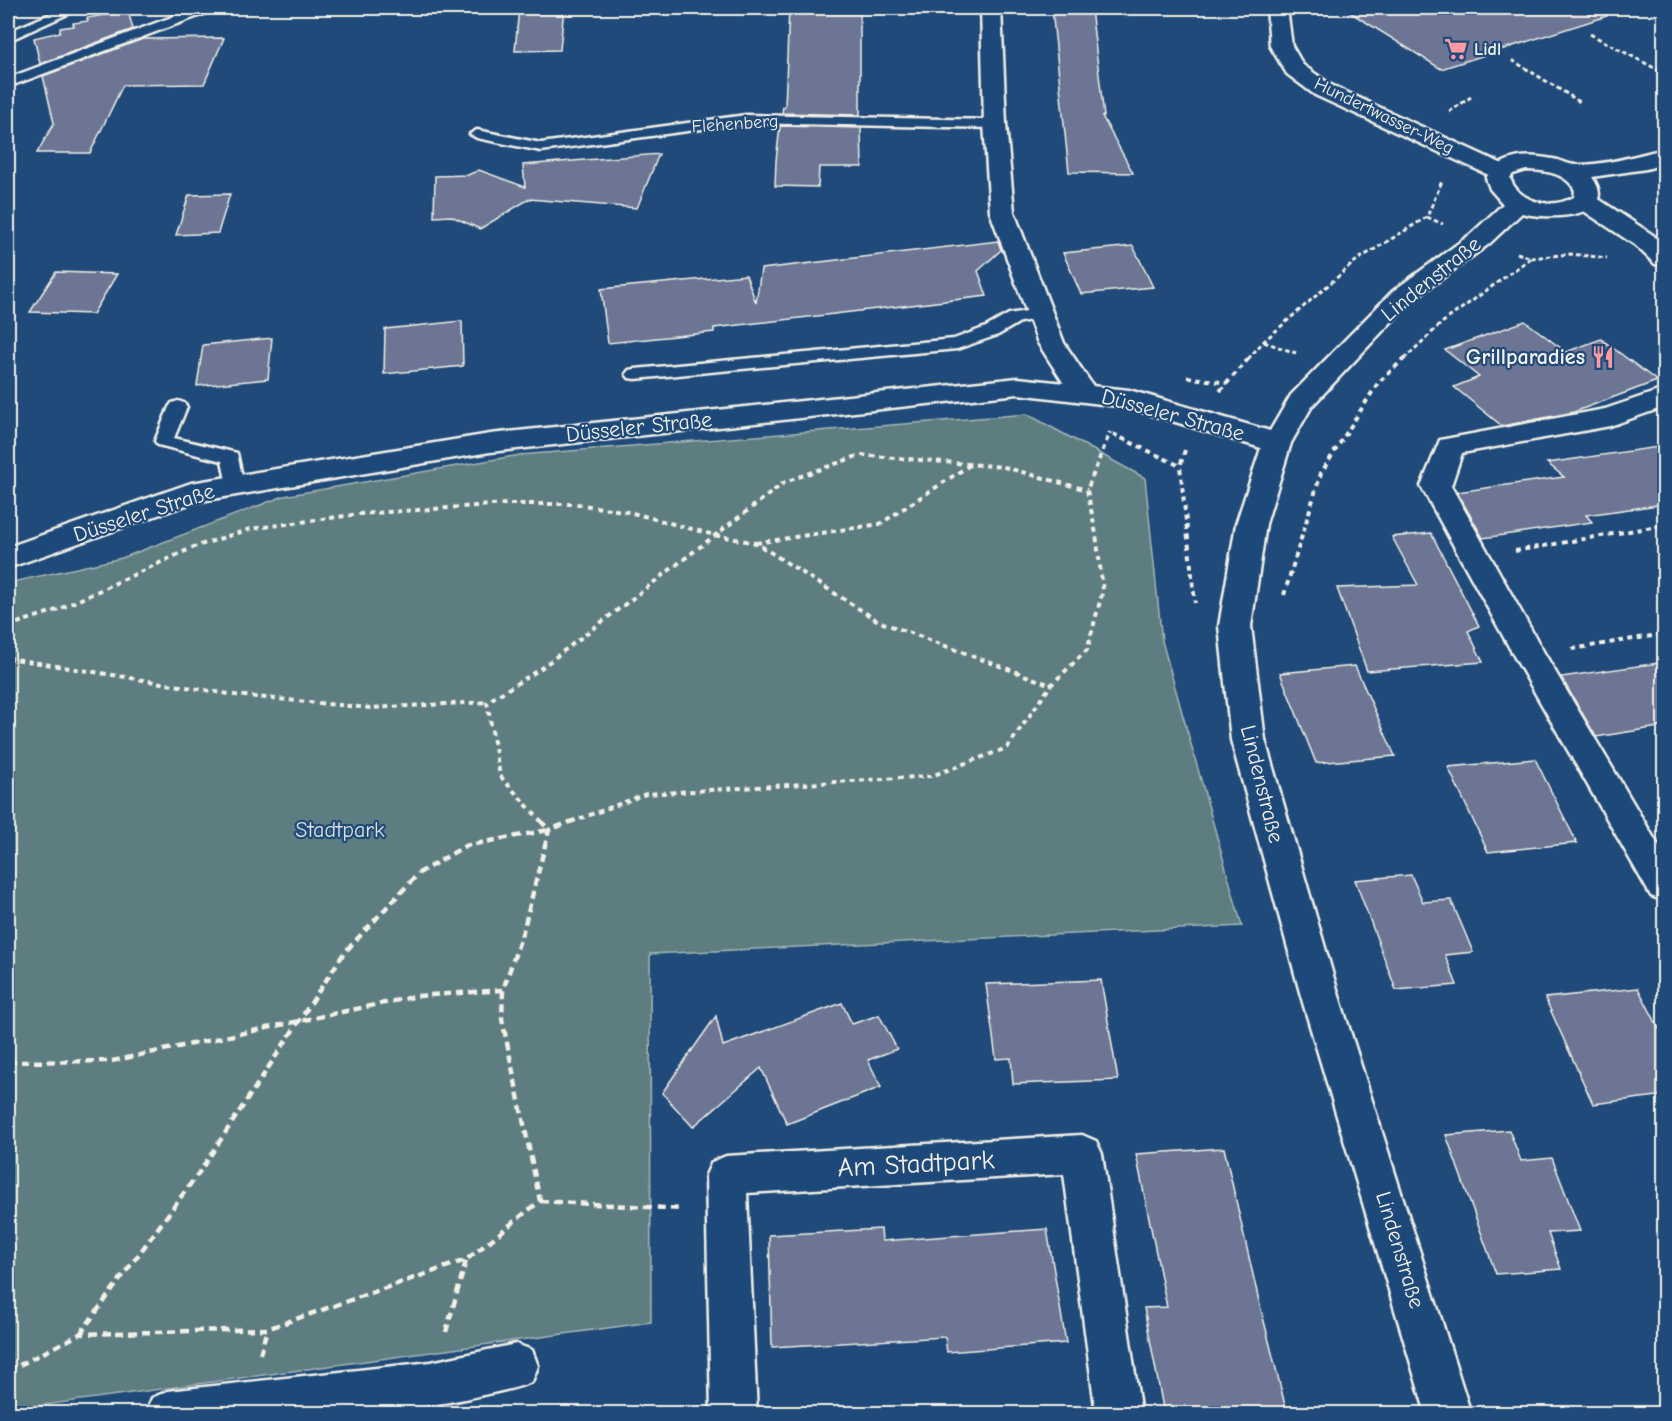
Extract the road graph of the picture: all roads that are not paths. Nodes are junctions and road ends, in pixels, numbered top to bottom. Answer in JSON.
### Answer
{"nodes":[{"id":1,"x":75,"y":8,"type":"edge"},
{"id":2,"x":207,"y":8,"type":"edge"},
{"id":3,"x":991,"y":8,"type":"edge"},
{"id":4,"x":1277,"y":8,"type":"edge"},
{"id":5,"x":8,"y":37,"type":"edge"},
{"id":6,"x":8,"y":83,"type":"edge"},
{"id":7,"x":996,"y":124,"type":"junction"},
{"id":8,"x":477,"y":135,"type":"dead end"},
{"id":9,"x":1665,"y":156,"type":"edge"},
{"id":10,"x":1502,"y":172,"type":"junction"},
{"id":11,"x":1571,"y":173,"type":"junction"},
{"id":12,"x":1585,"y":201,"type":"junction"},
{"id":13,"x":1519,"y":203,"type":"junction"},
{"id":14,"x":1665,"y":259,"type":"edge"},
{"id":15,"x":1038,"y":314,"type":"junction"},
{"id":16,"x":635,"y":374,"type":"dead end"},
{"id":17,"x":1083,"y":392,"type":"junction"},
{"id":18,"x":1665,"y":398,"type":"edge"},
{"id":19,"x":178,"y":407,"type":"dead end"},
{"id":20,"x":1277,"y":443,"type":"junction"},
{"id":21,"x":235,"y":486,"type":"junction"},
{"id":22,"x":8,"y":558,"type":"edge"},
{"id":23,"x":1665,"y":886,"type":"edge"},
{"id":24,"x":516,"y":1366,"type":"dead end"},
{"id":25,"x":245,"y":1408,"type":"edge"},
{"id":26,"x":168,"y":1413,"type":"edge"},
{"id":27,"x":734,"y":1413,"type":"edge"},
{"id":28,"x":1119,"y":1413,"type":"edge"},
{"id":29,"x":1449,"y":1413,"type":"edge"}],
"edges":[{"from":1,"to":5,"type":"lane"},
{"from":2,"to":6,"type":"lane"},
{"from":3,"to":7,"type":"main road"},
{"from":4,"to":10,"type":"main road","name":"Hundertwasser-Weg"},
{"from":7,"to":8,"type":"lane","name":"Flehenberg"},
{"from":7,"to":15,"type":"main road"},
{"from":9,"to":11,"type":"main road"},
{"from":10,"to":11,"type":"main road"},
{"from":10,"to":13,"type":"main road"},
{"from":11,"to":12,"type":"main road"},
{"from":12,"to":13,"type":"main road"},
{"from":12,"to":14,"type":"main road"},
{"from":13,"to":20,"type":"main road","name":"Lindenstraße"},
{"from":15,"to":16,"type":"lane"},
{"from":15,"to":17,"type":"main road"},
{"from":17,"to":20,"type":"main road","name":"Düsseler Straße"},
{"from":17,"to":21,"type":"main road","name":"Düsseler Straße"},
{"from":18,"to":23,"type":"main road"},
{"from":19,"to":21,"type":"lane"},
{"from":20,"to":29,"type":"main road","name":"Lindenstraße"},
{"from":21,"to":22,"type":"main road","name":"Düsseler Straße"},
{"from":24,"to":25,"type":"main road"},
{"from":25,"to":26,"type":"main road"},
{"from":27,"to":28,"type":"main road","name":"Am Stadtpark"}]}
